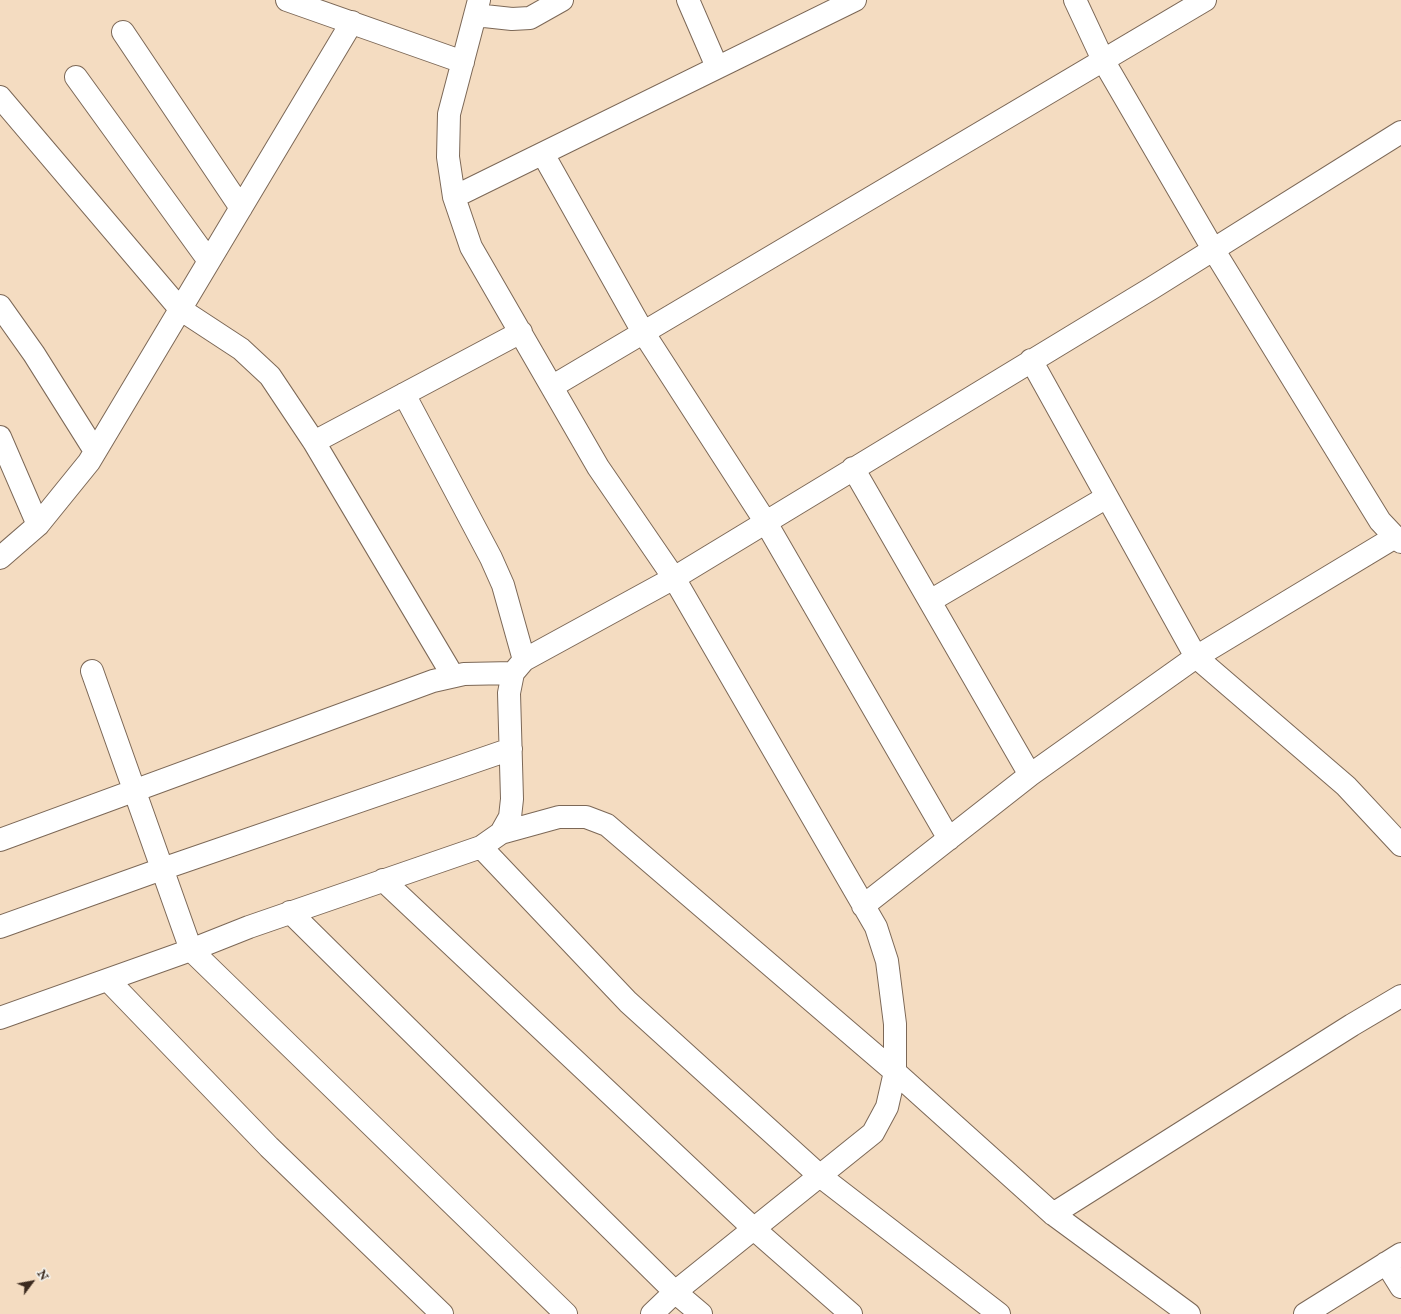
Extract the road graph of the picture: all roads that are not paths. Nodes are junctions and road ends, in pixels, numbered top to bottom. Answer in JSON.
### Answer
{"nodes":[{"id":1,"x":287,"y":0,"type":"edge"},
{"id":2,"x":562,"y":0,"type":"edge"},
{"id":3,"x":688,"y":0,"type":"edge"},
{"id":4,"x":856,"y":0,"type":"edge"},
{"id":5,"x":1075,"y":0,"type":"edge"},
{"id":6,"x":1205,"y":0,"type":"edge"},
{"id":7,"x":477,"y":7,"type":"edge"},
{"id":8,"x":352,"y":22,"type":"junction"},
{"id":9,"x":123,"y":32,"type":"dead end"},
{"id":10,"x":1103,"y":60,"type":"junction"},
{"id":11,"x":463,"y":62,"type":"junction"},
{"id":12,"x":717,"y":68,"type":"junction"},
{"id":13,"x":76,"y":77,"type":"dead end"},
{"id":14,"x":0,"y":97,"type":"edge"},
{"id":15,"x":1401,"y":133,"type":"edge"},
{"id":16,"x":543,"y":154,"type":"junction"},
{"id":17,"x":454,"y":198,"type":"junction"},
{"id":18,"x":241,"y":208,"type":"junction"},
{"id":19,"x":1213,"y":249,"type":"junction"},
{"id":20,"x":209,"y":262,"type":"junction"},
{"id":21,"x":0,"y":306,"type":"edge"},
{"id":22,"x":180,"y":309,"type":"junction"},
{"id":23,"x":521,"y":332,"type":"junction"},
{"id":24,"x":643,"y":332,"type":"junction"},
{"id":25,"x":1031,"y":360,"type":"junction"},
{"id":26,"x":553,"y":386,"type":"junction"},
{"id":27,"x":404,"y":394,"type":"junction"},
{"id":28,"x":0,"y":437,"type":"edge"},
{"id":29,"x":314,"y":442,"type":"junction"},
{"id":30,"x":95,"y":451,"type":"junction"},
{"id":31,"x":853,"y":468,"type":"junction"},
{"id":32,"x":1107,"y":497,"type":"junction"},
{"id":33,"x":765,"y":521,"type":"junction"},
{"id":34,"x":38,"y":525,"type":"junction"},
{"id":35,"x":1398,"y":539,"type":"edge"},
{"id":36,"x":0,"y":558,"type":"edge"},
{"id":37,"x":674,"y":578,"type":"junction"},
{"id":38,"x":930,"y":601,"type":"junction"},
{"id":39,"x":1196,"y":657,"type":"junction"},
{"id":40,"x":519,"y":666,"type":"junction"},
{"id":41,"x":92,"y":671,"type":"dead end"},
{"id":42,"x":453,"y":676,"type":"junction"},
{"id":43,"x":511,"y":750,"type":"junction"},
{"id":44,"x":1030,"y":775,"type":"junction"},
{"id":45,"x":134,"y":789,"type":"junction"},
{"id":46,"x":501,"y":833,"type":"junction"},
{"id":47,"x":949,"y":839,"type":"junction"},
{"id":48,"x":0,"y":840,"type":"edge"},
{"id":49,"x":1401,"y":845,"type":"edge"},
{"id":50,"x":481,"y":847,"type":"junction"},
{"id":51,"x":162,"y":869,"type":"junction"},
{"id":52,"x":383,"y":880,"type":"junction"},
{"id":53,"x":864,"y":906,"type":"junction"},
{"id":54,"x":290,"y":912,"type":"junction"},
{"id":55,"x":0,"y":927,"type":"edge"},
{"id":56,"x":191,"y":950,"type":"junction"},
{"id":57,"x":108,"y":980,"type":"junction"},
{"id":58,"x":1401,"y":996,"type":"edge"},
{"id":59,"x":0,"y":1018,"type":"edge"},
{"id":60,"x":895,"y":1072,"type":"junction"},
{"id":61,"x":820,"y":1176,"type":"junction"},
{"id":62,"x":1053,"y":1214,"type":"junction"},
{"id":63,"x":754,"y":1229,"type":"junction"},
{"id":64,"x":1393,"y":1259,"type":"edge"},
{"id":65,"x":1401,"y":1287,"type":"edge"},
{"id":66,"x":675,"y":1292,"type":"junction"},
{"id":67,"x":442,"y":1314,"type":"edge"},
{"id":68,"x":566,"y":1314,"type":"edge"},
{"id":69,"x":652,"y":1314,"type":"edge"},
{"id":70,"x":701,"y":1314,"type":"edge"},
{"id":71,"x":851,"y":1314,"type":"edge"},
{"id":72,"x":999,"y":1314,"type":"edge"},
{"id":73,"x":1189,"y":1314,"type":"edge"},
{"id":74,"x":1305,"y":1314,"type":"edge"}],
"edges":[{"from":1,"to":8,"type":"street"},
{"from":2,"to":7,"type":"street"},
{"from":3,"to":12,"type":"street"},
{"from":4,"to":12,"type":"street"},
{"from":5,"to":10,"type":"street"},
{"from":6,"to":10,"type":"street"},
{"from":7,"to":11,"type":"street"},
{"from":8,"to":11,"type":"street"},
{"from":8,"to":18,"type":"street"},
{"from":9,"to":18,"type":"street"},
{"from":10,"to":19,"type":"street"},
{"from":10,"to":24,"type":"street"},
{"from":11,"to":17,"type":"street"},
{"from":12,"to":16,"type":"street"},
{"from":13,"to":20,"type":"street"},
{"from":14,"to":22,"type":"street"},
{"from":15,"to":19,"type":"street"},
{"from":16,"to":17,"type":"street"},
{"from":16,"to":24,"type":"street"},
{"from":17,"to":23,"type":"street"},
{"from":18,"to":20,"type":"street"},
{"from":19,"to":25,"type":"street"},
{"from":19,"to":35,"type":"street"},
{"from":20,"to":22,"type":"street"},
{"from":21,"to":30,"type":"street"},
{"from":22,"to":29,"type":"street"},
{"from":22,"to":30,"type":"street"},
{"from":23,"to":26,"type":"street"},
{"from":23,"to":27,"type":"street"},
{"from":24,"to":26,"type":"street"},
{"from":24,"to":33,"type":"street"},
{"from":25,"to":31,"type":"street"},
{"from":25,"to":32,"type":"street"},
{"from":26,"to":37,"type":"street"},
{"from":27,"to":29,"type":"street"},
{"from":27,"to":40,"type":"street"},
{"from":28,"to":34,"type":"street"},
{"from":29,"to":42,"type":"street"},
{"from":30,"to":34,"type":"street"},
{"from":31,"to":33,"type":"street"},
{"from":31,"to":38,"type":"street"},
{"from":32,"to":38,"type":"street"},
{"from":32,"to":39,"type":"street"},
{"from":33,"to":37,"type":"street"},
{"from":33,"to":47,"type":"street"},
{"from":34,"to":36,"type":"street"},
{"from":35,"to":39,"type":"street"},
{"from":37,"to":40,"type":"street"},
{"from":37,"to":53,"type":"street"},
{"from":38,"to":44,"type":"street"},
{"from":39,"to":44,"type":"street"},
{"from":39,"to":49,"type":"street"},
{"from":40,"to":42,"type":"street"},
{"from":40,"to":43,"type":"street"},
{"from":41,"to":45,"type":"street"},
{"from":42,"to":45,"type":"street"},
{"from":43,"to":46,"type":"street"},
{"from":43,"to":51,"type":"street"},
{"from":44,"to":47,"type":"street"},
{"from":45,"to":48,"type":"street"},
{"from":45,"to":51,"type":"street"},
{"from":46,"to":50,"type":"street"},
{"from":46,"to":60,"type":"street"},
{"from":47,"to":53,"type":"street"},
{"from":50,"to":52,"type":"street"},
{"from":50,"to":61,"type":"street"},
{"from":51,"to":55,"type":"street"},
{"from":51,"to":56,"type":"street"},
{"from":52,"to":54,"type":"street"},
{"from":52,"to":63,"type":"street"},
{"from":53,"to":60,"type":"street"},
{"from":54,"to":56,"type":"street"},
{"from":54,"to":66,"type":"street"},
{"from":56,"to":57,"type":"street"},
{"from":56,"to":68,"type":"street"},
{"from":57,"to":59,"type":"street"},
{"from":57,"to":67,"type":"street"},
{"from":58,"to":62,"type":"street"},
{"from":60,"to":61,"type":"street"},
{"from":60,"to":62,"type":"street"},
{"from":61,"to":63,"type":"street"},
{"from":61,"to":72,"type":"street"},
{"from":62,"to":73,"type":"street"},
{"from":63,"to":66,"type":"street"},
{"from":63,"to":71,"type":"street"},
{"from":64,"to":65,"type":"street"},
{"from":64,"to":74,"type":"street"},
{"from":66,"to":69,"type":"street"},
{"from":66,"to":70,"type":"street"}]}
